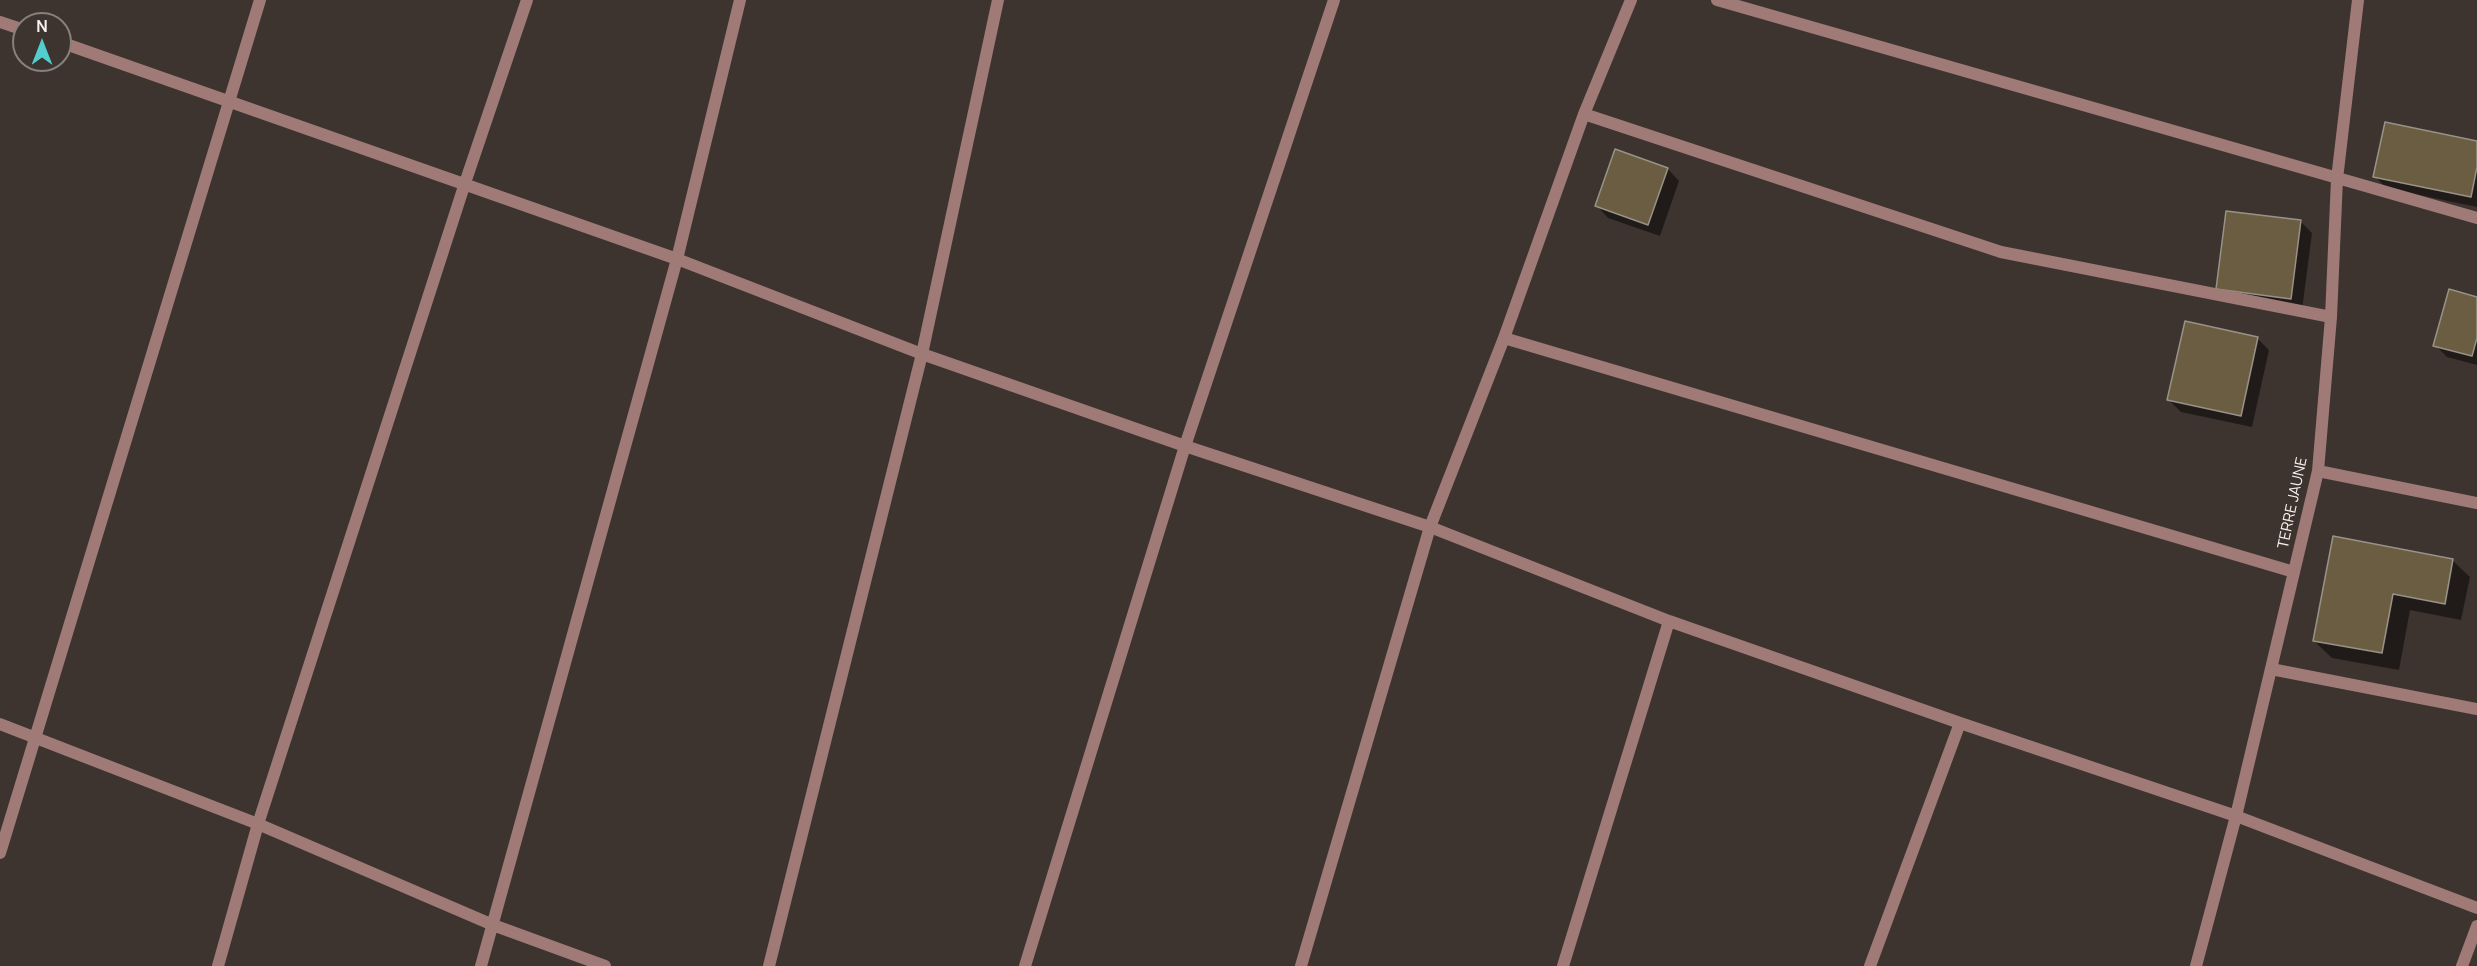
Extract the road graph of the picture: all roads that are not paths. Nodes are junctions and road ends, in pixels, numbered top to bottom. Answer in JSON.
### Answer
{"nodes":[{"id":1,"x":260,"y":0,"type":"edge"},
{"id":2,"x":527,"y":0,"type":"edge"},
{"id":3,"x":740,"y":0,"type":"edge"},
{"id":4,"x":998,"y":0,"type":"edge"},
{"id":5,"x":1334,"y":0,"type":"edge"},
{"id":6,"x":1631,"y":0,"type":"edge"},
{"id":7,"x":1717,"y":0,"type":"edge"},
{"id":8,"x":2358,"y":0,"type":"edge"},
{"id":9,"x":72,"y":46,"type":"edge"},
{"id":10,"x":230,"y":100,"type":"junction"},
{"id":11,"x":1584,"y":114,"type":"junction"},
{"id":12,"x":2337,"y":179,"type":"junction"},
{"id":13,"x":465,"y":183,"type":"junction"},
{"id":14,"x":2477,"y":218,"type":"edge"},
{"id":15,"x":677,"y":259,"type":"junction"},
{"id":16,"x":2331,"y":317,"type":"junction"},
{"id":17,"x":1504,"y":338,"type":"junction"},
{"id":18,"x":922,"y":354,"type":"junction"},
{"id":19,"x":1185,"y":446,"type":"junction"},
{"id":20,"x":2318,"y":471,"type":"junction"},
{"id":21,"x":2477,"y":503,"type":"edge"},
{"id":22,"x":1430,"y":527,"type":"junction"},
{"id":23,"x":2294,"y":572,"type":"junction"},
{"id":24,"x":1669,"y":621,"type":"junction"},
{"id":25,"x":2271,"y":669,"type":"junction"},
{"id":26,"x":2477,"y":709,"type":"edge"},
{"id":27,"x":1960,"y":723,"type":"junction"},
{"id":28,"x":0,"y":724,"type":"edge"},
{"id":29,"x":34,"y":738,"type":"junction"},
{"id":30,"x":2236,"y":816,"type":"junction"},
{"id":31,"x":258,"y":824,"type":"junction"},
{"id":32,"x":0,"y":852,"type":"edge"},
{"id":33,"x":2477,"y":908,"type":"edge"},
{"id":34,"x":493,"y":925,"type":"junction"},
{"id":35,"x":2477,"y":926,"type":"edge"},
{"id":36,"x":218,"y":966,"type":"edge"},
{"id":37,"x":481,"y":966,"type":"edge"},
{"id":38,"x":604,"y":966,"type":"edge"},
{"id":39,"x":769,"y":966,"type":"edge"},
{"id":40,"x":1025,"y":966,"type":"edge"},
{"id":41,"x":1301,"y":966,"type":"edge"},
{"id":42,"x":1563,"y":966,"type":"edge"},
{"id":43,"x":1870,"y":966,"type":"edge"},
{"id":44,"x":2196,"y":966,"type":"edge"},
{"id":45,"x":2462,"y":966,"type":"edge"}],
"edges":[{"from":1,"to":10,"type":"street"},
{"from":2,"to":13,"type":"street"},
{"from":3,"to":15,"type":"street"},
{"from":4,"to":18,"type":"street"},
{"from":5,"to":19,"type":"street"},
{"from":6,"to":11,"type":"street"},
{"from":7,"to":12,"type":"street"},
{"from":8,"to":12,"type":"street","name":"TERRE JAUNE"},
{"from":9,"to":10,"type":"street"},
{"from":10,"to":13,"type":"street"},
{"from":10,"to":29,"type":"street"},
{"from":11,"to":16,"type":"street"},
{"from":11,"to":17,"type":"street"},
{"from":12,"to":14,"type":"street"},
{"from":12,"to":16,"type":"street","name":"TERRE JAUNE"},
{"from":13,"to":15,"type":"street"},
{"from":13,"to":31,"type":"street"},
{"from":15,"to":18,"type":"street"},
{"from":15,"to":34,"type":"street"},
{"from":16,"to":20,"type":"street","name":"TERRE JAUNE"},
{"from":17,"to":22,"type":"street"},
{"from":17,"to":23,"type":"street"},
{"from":18,"to":19,"type":"street"},
{"from":18,"to":39,"type":"street"},
{"from":19,"to":22,"type":"street"},
{"from":19,"to":40,"type":"street"},
{"from":20,"to":21,"type":"street"},
{"from":20,"to":23,"type":"street","name":"TERRE JAUNE"},
{"from":22,"to":24,"type":"street"},
{"from":22,"to":41,"type":"street"},
{"from":23,"to":25,"type":"street","name":"TERRE JAUNE"},
{"from":24,"to":27,"type":"street"},
{"from":24,"to":42,"type":"street"},
{"from":25,"to":26,"type":"street"},
{"from":25,"to":30,"type":"street","name":"TERRE JAUNE"},
{"from":27,"to":30,"type":"street"},
{"from":27,"to":43,"type":"street"},
{"from":28,"to":29,"type":"street"},
{"from":29,"to":31,"type":"street"},
{"from":29,"to":32,"type":"street"},
{"from":30,"to":33,"type":"street"},
{"from":30,"to":44,"type":"street","name":"TERRE JAUNE"},
{"from":31,"to":34,"type":"street"},
{"from":31,"to":36,"type":"street"},
{"from":34,"to":37,"type":"street"},
{"from":34,"to":38,"type":"street"},
{"from":35,"to":45,"type":"street"}]}
